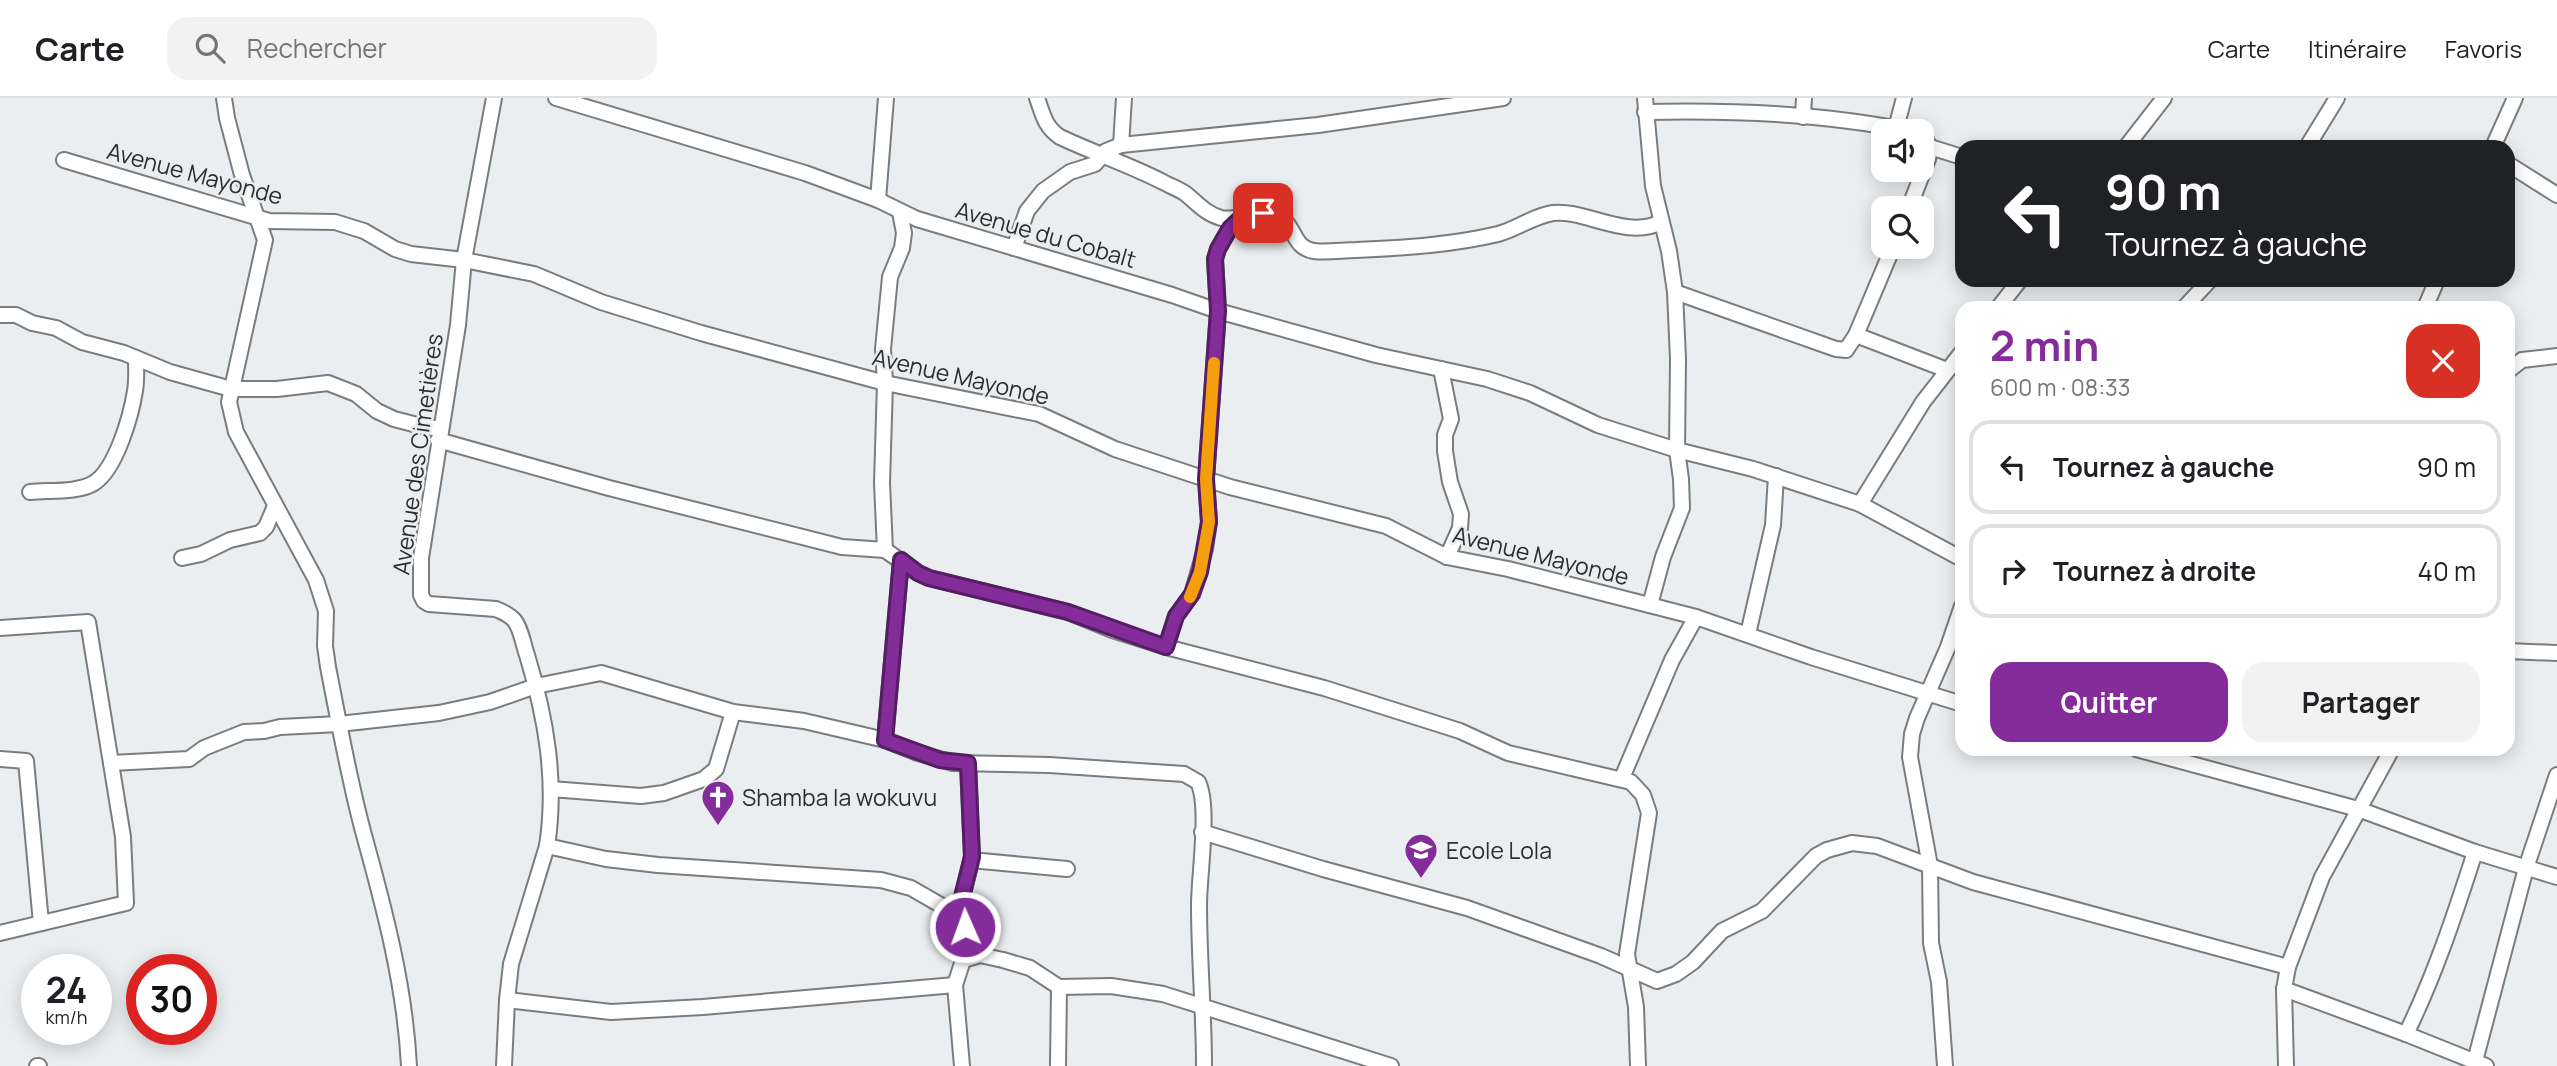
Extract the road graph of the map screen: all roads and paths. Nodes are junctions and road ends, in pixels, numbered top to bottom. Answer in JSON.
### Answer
{"nodes":[{"id":1,"x":224,"y":98,"type":"edge"},
{"id":2,"x":494,"y":98,"type":"edge"},
{"id":3,"x":556,"y":98,"type":"edge"},
{"id":4,"x":886,"y":98,"type":"edge"},
{"id":5,"x":1037,"y":98,"type":"edge"},
{"id":6,"x":1124,"y":98,"type":"edge"},
{"id":7,"x":1804,"y":98,"type":"edge"},
{"id":8,"x":1904,"y":98,"type":"edge"},
{"id":9,"x":2164,"y":98,"type":"edge"},
{"id":10,"x":2337,"y":98,"type":"edge"},
{"id":11,"x":2515,"y":98,"type":"edge"},
{"id":12,"x":1495,"y":99,"type":"edge"},
{"id":13,"x":1645,"y":105,"type":"edge"},
{"id":14,"x":1803,"y":117,"type":"junction"},
{"id":15,"x":1903,"y":119,"type":"edge"},
{"id":16,"x":1871,"y":125,"type":"edge"},
{"id":17,"x":2131,"y":140,"type":"edge"},
{"id":18,"x":2316,"y":140,"type":"edge"},
{"id":19,"x":2496,"y":140,"type":"edge"},
{"id":20,"x":1121,"y":145,"type":"junction"},
{"id":21,"x":1934,"y":148,"type":"edge"},
{"id":22,"x":1955,"y":155,"type":"edge"},
{"id":23,"x":1101,"y":157,"type":"junction"},
{"id":24,"x":64,"y":160,"type":"dead end"},
{"id":25,"x":2515,"y":168,"type":"edge"},
{"id":26,"x":2557,"y":195,"type":"edge"},
{"id":27,"x":878,"y":200,"type":"junction"},
{"id":28,"x":900,"y":212,"type":"junction"},
{"id":29,"x":1245,"y":214,"type":"junction"},
{"id":30,"x":256,"y":217,"type":"junction"},
{"id":31,"x":1661,"y":222,"type":"junction"},
{"id":32,"x":1014,"y":248,"type":"junction"},
{"id":33,"x":1888,"y":259,"type":"edge"},
{"id":34,"x":464,"y":260,"type":"junction"},
{"id":35,"x":2014,"y":287,"type":"edge"},
{"id":36,"x":2204,"y":287,"type":"edge"},
{"id":37,"x":1675,"y":292,"type":"junction"},
{"id":38,"x":2004,"y":301,"type":"edge"},
{"id":39,"x":2190,"y":301,"type":"edge"},
{"id":40,"x":1218,"y":311,"type":"junction"},
{"id":41,"x":0,"y":315,"type":"edge"},
{"id":42,"x":1856,"y":335,"type":"junction"},
{"id":43,"x":2557,"y":356,"type":"edge"},
{"id":44,"x":136,"y":358,"type":"junction"},
{"id":45,"x":1955,"y":360,"type":"edge"},
{"id":46,"x":2515,"y":366,"type":"edge"},
{"id":47,"x":1441,"y":369,"type":"junction"},
{"id":48,"x":1947,"y":370,"type":"junction"},
{"id":49,"x":885,"y":383,"type":"junction"},
{"id":50,"x":231,"y":389,"type":"junction"},
{"id":51,"x":439,"y":434,"type":"junction"},
{"id":52,"x":1676,"y":450,"type":"junction"},
{"id":53,"x":1776,"y":476,"type":"junction"},
{"id":54,"x":1206,"y":479,"type":"junction"},
{"id":55,"x":30,"y":492,"type":"dead end"},
{"id":56,"x":1860,"y":504,"type":"junction"},
{"id":57,"x":275,"y":506,"type":"junction"},
{"id":58,"x":885,"y":550,"type":"junction"},
{"id":59,"x":1955,"y":555,"type":"edge"},
{"id":60,"x":1447,"y":557,"type":"junction"},
{"id":61,"x":182,"y":558,"type":"dead end"},
{"id":62,"x":901,"y":560,"type":"junction"},
{"id":63,"x":1650,"y":605,"type":"junction"},
{"id":64,"x":1696,"y":617,"type":"junction"},
{"id":65,"x":1955,"y":626,"type":"edge"},
{"id":66,"x":0,"y":628,"type":"edge"},
{"id":67,"x":1748,"y":634,"type":"junction"},
{"id":68,"x":1166,"y":647,"type":"junction"},
{"id":69,"x":2515,"y":651,"type":"edge"},
{"id":70,"x":2557,"y":653,"type":"edge"},
{"id":71,"x":536,"y":686,"type":"junction"},
{"id":72,"x":1927,"y":693,"type":"junction"},
{"id":73,"x":1955,"y":702,"type":"edge"},
{"id":74,"x":733,"y":712,"type":"junction"},
{"id":75,"x":339,"y":724,"type":"junction"},
{"id":76,"x":885,"y":740,"type":"junction"},
{"id":77,"x":2162,"y":756,"type":"edge"},
{"id":78,"x":2388,"y":756,"type":"edge"},
{"id":79,"x":0,"y":758,"type":"edge"},
{"id":80,"x":111,"y":763,"type":"junction"},
{"id":81,"x":968,"y":763,"type":"junction"},
{"id":82,"x":2557,"y":775,"type":"edge"},
{"id":83,"x":1622,"y":778,"type":"junction"},
{"id":84,"x":551,"y":789,"type":"junction"},
{"id":85,"x":2358,"y":808,"type":"junction"},
{"id":86,"x":1202,"y":832,"type":"junction"},
{"id":87,"x":547,"y":846,"type":"junction"},
{"id":88,"x":2475,"y":852,"type":"junction"},
{"id":89,"x":971,"y":860,"type":"junction"},
{"id":90,"x":1930,"y":866,"type":"junction"},
{"id":91,"x":2526,"y":868,"type":"junction"},
{"id":92,"x":1067,"y":869,"type":"dead end"},
{"id":93,"x":2557,"y":877,"type":"edge"},
{"id":94,"x":958,"y":913,"type":"junction"},
{"id":95,"x":41,"y":923,"type":"junction"},
{"id":96,"x":0,"y":933,"type":"edge"},
{"id":97,"x":963,"y":960,"type":"junction"},
{"id":98,"x":2288,"y":967,"type":"junction"},
{"id":99,"x":1632,"y":971,"type":"junction"},
{"id":100,"x":954,"y":985,"type":"junction"},
{"id":101,"x":1059,"y":987,"type":"junction"},
{"id":102,"x":2284,"y":989,"type":"junction"},
{"id":103,"x":507,"y":1000,"type":"junction"},
{"id":104,"x":1204,"y":1009,"type":"junction"},
{"id":105,"x":2406,"y":1034,"type":"junction"},
{"id":106,"x":2480,"y":1063,"type":"edge"},
{"id":107,"x":409,"y":1066,"type":"edge"},
{"id":108,"x":504,"y":1066,"type":"edge"},
{"id":109,"x":962,"y":1066,"type":"edge"},
{"id":110,"x":1058,"y":1066,"type":"edge"},
{"id":111,"x":1204,"y":1066,"type":"edge"},
{"id":112,"x":1391,"y":1066,"type":"edge"},
{"id":113,"x":1638,"y":1066,"type":"edge"},
{"id":114,"x":1948,"y":1066,"type":"edge"},
{"id":115,"x":2286,"y":1066,"type":"edge"}],
"edges":[{"from":1,"to":30,"type":"street"},
{"from":2,"to":34,"type":"street","name":"Avenue des Cimetières"},
{"from":3,"to":27,"type":"street","name":"Avenue du Cobalt"},
{"from":4,"to":27,"type":"street"},
{"from":5,"to":23,"type":"street"},
{"from":6,"to":20,"type":"street"},
{"from":7,"to":14,"type":"street"},
{"from":8,"to":15,"type":"street"},
{"from":9,"to":17,"type":"street"},
{"from":10,"to":18,"type":"street"},
{"from":11,"to":19,"type":"street"},
{"from":12,"to":20,"type":"street"},
{"from":13,"to":14,"type":"street"},
{"from":13,"to":31,"type":"street"},
{"from":14,"to":16,"type":"street"},
{"from":20,"to":23,"type":"street"},
{"from":21,"to":22,"type":"street"},
{"from":23,"to":29,"type":"street"},
{"from":23,"to":32,"type":"street"},
{"from":24,"to":30,"type":"street","name":"Avenue Mayonde"},
{"from":25,"to":26,"type":"street"},
{"from":27,"to":28,"type":"street","name":"Avenue du Cobalt"},
{"from":28,"to":32,"type":"street","name":"Avenue du Cobalt"},
{"from":28,"to":49,"type":"street"},
{"from":29,"to":31,"type":"street"},
{"from":29,"to":40,"type":"street"},
{"from":30,"to":34,"type":"street","name":"Avenue Mayonde"},
{"from":30,"to":50,"type":"street"},
{"from":31,"to":37,"type":"street"},
{"from":32,"to":40,"type":"street","name":"Avenue du Cobalt"},
{"from":33,"to":42,"type":"street"},
{"from":34,"to":49,"type":"street","name":"Avenue Mayonde"},
{"from":34,"to":51,"type":"street","name":"Avenue des Cimetières"},
{"from":35,"to":38,"type":"street"},
{"from":36,"to":39,"type":"street"},
{"from":37,"to":42,"type":"street"},
{"from":37,"to":52,"type":"street"},
{"from":40,"to":47,"type":"street","name":"Avenue du Cobalt"},
{"from":40,"to":54,"type":"street"},
{"from":41,"to":44,"type":"street"},
{"from":42,"to":48,"type":"street"},
{"from":43,"to":46,"type":"street"},
{"from":44,"to":50,"type":"street"},
{"from":44,"to":55,"type":"street"},
{"from":45,"to":48,"type":"street"},
{"from":47,"to":52,"type":"street","name":"Avenue du Cobalt"},
{"from":47,"to":60,"type":"street"},
{"from":48,"to":56,"type":"street"},
{"from":49,"to":54,"type":"street","name":"Avenue Mayonde"},
{"from":49,"to":58,"type":"street"},
{"from":50,"to":51,"type":"street"},
{"from":50,"to":57,"type":"street"},
{"from":51,"to":58,"type":"street"},
{"from":51,"to":71,"type":"street","name":"Avenue des Cimetières"},
{"from":52,"to":53,"type":"street","name":"Avenue du Cobalt"},
{"from":52,"to":63,"type":"street"},
{"from":53,"to":56,"type":"street","name":"Avenue du Cobalt"},
{"from":53,"to":67,"type":"street"},
{"from":54,"to":60,"type":"street","name":"Avenue Mayonde"},
{"from":54,"to":68,"type":"street"},
{"from":56,"to":59,"type":"street","name":"Avenue du Cobalt"},
{"from":57,"to":61,"type":"street"},
{"from":57,"to":75,"type":"street"},
{"from":58,"to":62,"type":"street"},
{"from":60,"to":63,"type":"street","name":"Avenue Mayonde"},
{"from":62,"to":68,"type":"street"},
{"from":62,"to":76,"type":"street"},
{"from":63,"to":64,"type":"street","name":"Avenue Mayonde"},
{"from":64,"to":67,"type":"street","name":"Avenue Mayonde"},
{"from":64,"to":83,"type":"street"},
{"from":65,"to":72,"type":"street"},
{"from":66,"to":80,"type":"street"},
{"from":67,"to":72,"type":"street","name":"Avenue Mayonde"},
{"from":68,"to":83,"type":"street"},
{"from":69,"to":70,"type":"street"},
{"from":71,"to":74,"type":"street"},
{"from":71,"to":75,"type":"street"},
{"from":71,"to":84,"type":"street","name":"Avenue des Cimetières"},
{"from":72,"to":73,"type":"street","name":"Avenue Mayonde"},
{"from":72,"to":90,"type":"street"},
{"from":74,"to":76,"type":"street"},
{"from":74,"to":84,"type":"street"},
{"from":75,"to":80,"type":"street"},
{"from":75,"to":107,"type":"street"},
{"from":76,"to":81,"type":"street"},
{"from":77,"to":85,"type":"street"},
{"from":78,"to":85,"type":"street"},
{"from":79,"to":95,"type":"street"},
{"from":80,"to":95,"type":"street"},
{"from":81,"to":86,"type":"street"},
{"from":81,"to":89,"type":"street"},
{"from":82,"to":91,"type":"street"},
{"from":83,"to":99,"type":"street"},
{"from":84,"to":87,"type":"street","name":"Avenue des Cimetières"},
{"from":85,"to":88,"type":"street"},
{"from":85,"to":98,"type":"street"},
{"from":86,"to":99,"type":"street"},
{"from":86,"to":104,"type":"street"},
{"from":87,"to":94,"type":"street"},
{"from":87,"to":103,"type":"street","name":"Avenue des Cimetières"},
{"from":88,"to":91,"type":"street"},
{"from":88,"to":105,"type":"street"},
{"from":89,"to":92,"type":"street"},
{"from":89,"to":94,"type":"street"},
{"from":90,"to":98,"type":"street"},
{"from":90,"to":99,"type":"street"},
{"from":90,"to":114,"type":"street"},
{"from":91,"to":93,"type":"street"},
{"from":91,"to":106,"type":"street"},
{"from":94,"to":97,"type":"street"},
{"from":95,"to":96,"type":"street"},
{"from":97,"to":100,"type":"street"},
{"from":97,"to":101,"type":"street"},
{"from":98,"to":102,"type":"street"},
{"from":99,"to":113,"type":"street"},
{"from":100,"to":103,"type":"street"},
{"from":100,"to":109,"type":"street"},
{"from":101,"to":104,"type":"street"},
{"from":101,"to":110,"type":"street"},
{"from":102,"to":105,"type":"street"},
{"from":102,"to":115,"type":"street"},
{"from":103,"to":108,"type":"street","name":"Avenue des Cimetières"},
{"from":104,"to":111,"type":"street"},
{"from":104,"to":112,"type":"street"},
{"from":105,"to":106,"type":"street"}]}
